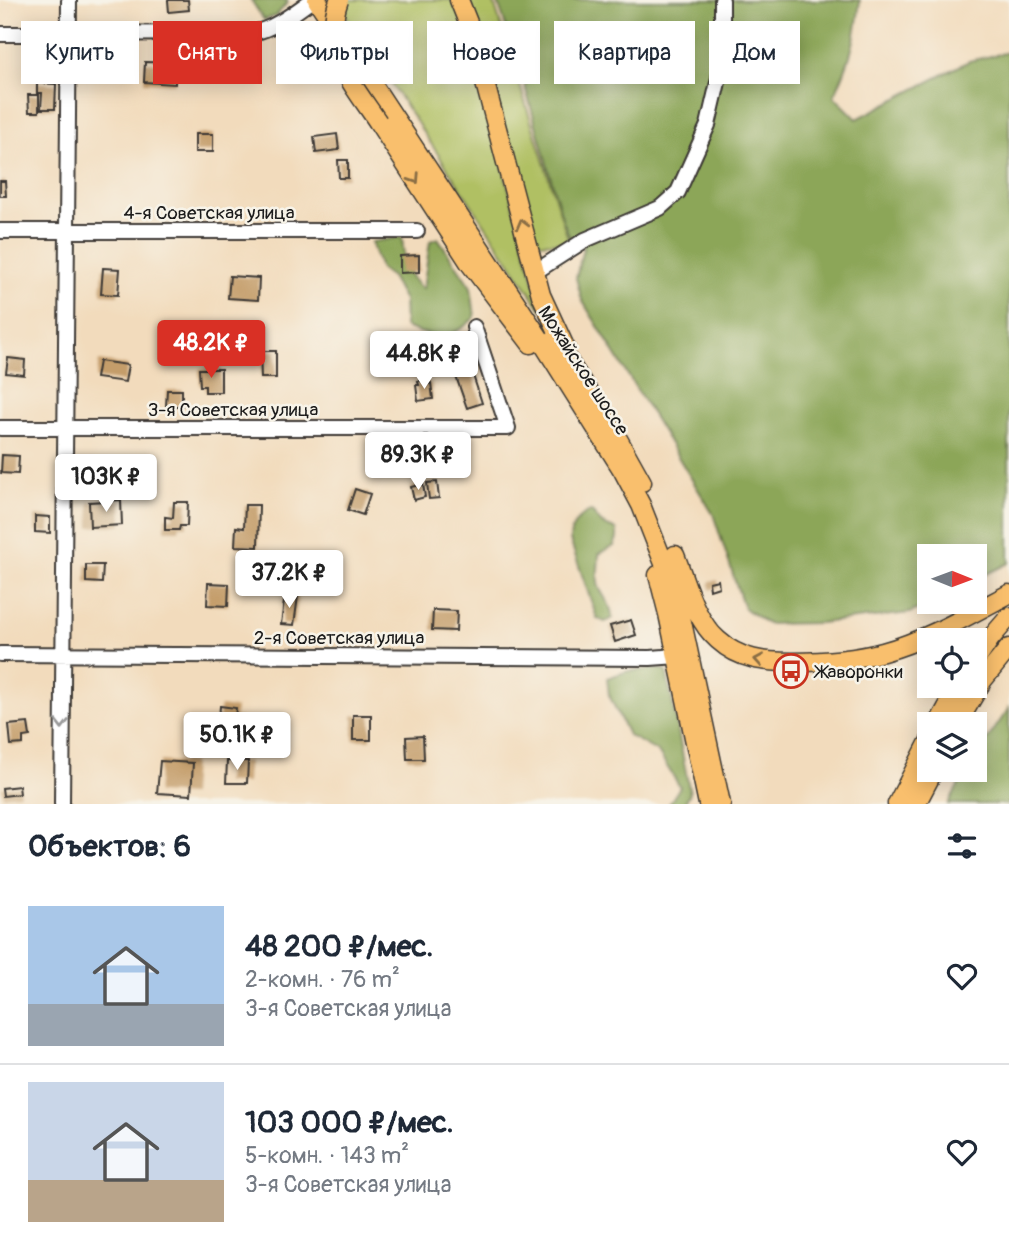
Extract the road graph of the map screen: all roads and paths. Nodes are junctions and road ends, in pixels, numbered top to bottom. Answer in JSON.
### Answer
{"nodes":[{"id":1,"x":69,"y":0,"type":"edge"},
{"id":2,"x":315,"y":0,"type":"edge"},
{"id":3,"x":330,"y":0,"type":"edge"},
{"id":4,"x":339,"y":0,"type":"edge"},
{"id":5,"x":459,"y":0,"type":"edge"},
{"id":6,"x":722,"y":0,"type":"edge"},
{"id":7,"x":69,"y":21,"type":"edge"},
{"id":8,"x":0,"y":34,"type":"edge"},
{"id":9,"x":21,"y":34,"type":"edge"},
{"id":10,"x":139,"y":34,"type":"edge"},
{"id":11,"x":68,"y":84,"type":"edge"},
{"id":12,"x":0,"y":231,"type":"edge"},
{"id":13,"x":67,"y":231,"type":"junction"},
{"id":14,"x":417,"y":231,"type":"dead end"},
{"id":15,"x":535,"y":272,"type":"junction"},
{"id":16,"x":474,"y":327,"type":"dead end"},
{"id":17,"x":587,"y":402,"type":"junction"},
{"id":18,"x":0,"y":428,"type":"edge"},
{"id":19,"x":65,"y":428,"type":"junction"},
{"id":20,"x":601,"y":435,"type":"junction"},
{"id":21,"x":675,"y":555,"type":"junction"},
{"id":22,"x":1009,"y":594,"type":"edge"},
{"id":23,"x":1009,"y":617,"type":"edge"},
{"id":24,"x":1009,"y":631,"type":"edge"},
{"id":25,"x":987,"y":644,"type":"edge"},
{"id":26,"x":1009,"y":648,"type":"edge"},
{"id":27,"x":987,"y":652,"type":"edge"},
{"id":28,"x":0,"y":654,"type":"edge"},
{"id":29,"x":62,"y":655,"type":"junction"},
{"id":30,"x":678,"y":656,"type":"junction"},
{"id":31,"x":964,"y":712,"type":"edge"},
{"id":32,"x":917,"y":765,"type":"edge"},
{"id":33,"x":928,"y":782,"type":"edge"},
{"id":34,"x":62,"y":804,"type":"edge"},
{"id":35,"x":708,"y":804,"type":"edge"},
{"id":36,"x":721,"y":804,"type":"edge"},
{"id":37,"x":732,"y":804,"type":"edge"},
{"id":38,"x":897,"y":804,"type":"edge"},
{"id":39,"x":916,"y":804,"type":"edge"}],
"edges":[{"from":1,"to":7,"type":"street"},
{"from":2,"to":10,"type":"street"},
{"from":2,"to":17,"type":"main road","name":"Можайское шоссе"},
{"from":3,"to":17,"type":"main road","name":"Можайское шоссе"},
{"from":4,"to":17,"type":"main road","one_way":true,"bridge":true},
{"from":15,"to":5,"type":"main road","one_way":true},
{"from":6,"to":15,"type":"street"},
{"from":8,"to":9,"type":"street"},
{"from":11,"to":13,"type":"street"},
{"from":12,"to":13,"type":"street","name":"4-я Советская улица"},
{"from":13,"to":14,"type":"street","name":"4-я Советская улица"},
{"from":13,"to":19,"type":"street"},
{"from":15,"to":17,"type":"main road"},
{"from":16,"to":19,"type":"street","name":"3-я Советская улица"},
{"from":17,"to":20,"type":"main road","name":"Можайское шоссе"},
{"from":17,"to":21,"type":"main road","name":"Можайское шоссе"},
{"from":18,"to":19,"type":"street","name":"3-я Советская улица"},
{"from":19,"to":29,"type":"street"},
{"from":20,"to":30,"type":"main road"},
{"from":20,"to":36,"type":"main road","name":"Можайское шоссе"},
{"from":22,"to":21,"type":"main road","one_way":true},
{"from":21,"to":37,"type":"main road","name":"Можайское шоссе"},
{"from":23,"to":25,"type":"main road"},
{"from":24,"to":27,"type":"main road"},
{"from":26,"to":31,"type":"main road"},
{"from":28,"to":29,"type":"street","name":"2-я Советская улица"},
{"from":29,"to":30,"type":"street","name":"2-я Советская улица"},
{"from":29,"to":34,"type":"street","one_way":true},
{"from":30,"to":35,"type":"main road"},
{"from":32,"to":38,"type":"main road"},
{"from":33,"to":39,"type":"main road"}]}
